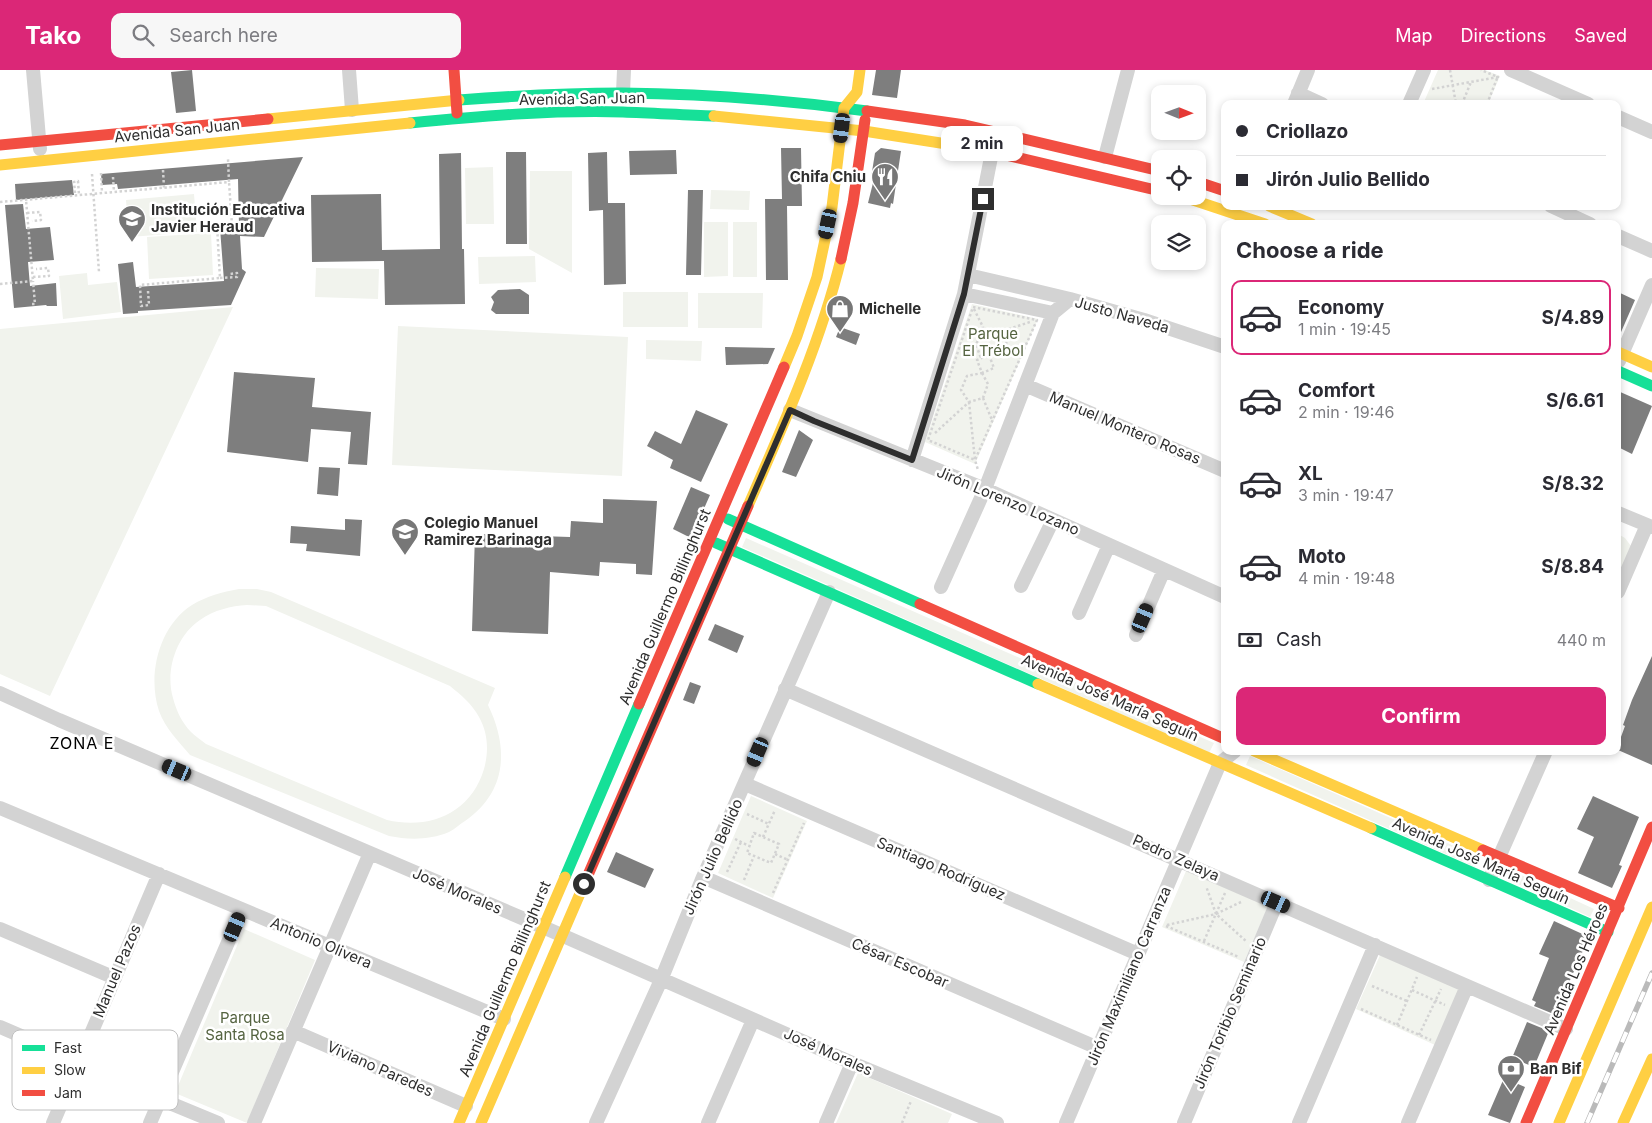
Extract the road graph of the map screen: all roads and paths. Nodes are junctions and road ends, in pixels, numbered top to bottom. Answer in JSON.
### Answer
{"nodes":[{"id":1,"x":33,"y":70,"type":"edge"},
{"id":2,"x":349,"y":70,"type":"edge"},
{"id":3,"x":454,"y":70,"type":"edge"},
{"id":4,"x":624,"y":70,"type":"edge"},
{"id":5,"x":860,"y":70,"type":"edge"},
{"id":6,"x":1128,"y":70,"type":"edge"},
{"id":7,"x":1308,"y":70,"type":"edge"},
{"id":8,"x":1424,"y":70,"type":"edge"},
{"id":9,"x":1450,"y":70,"type":"edge"},
{"id":10,"x":1481,"y":70,"type":"edge"},
{"id":11,"x":1501,"y":70,"type":"edge"},
{"id":12,"x":1511,"y":70,"type":"edge"},
{"id":13,"x":1498,"y":77,"type":"junction"},
{"id":14,"x":1472,"y":82,"type":"junction"},
{"id":15,"x":1453,"y":85,"type":"junction"},
{"id":16,"x":1432,"y":89,"type":"dead end"},
{"id":17,"x":857,"y":92,"type":"junction"},
{"id":18,"x":623,"y":94,"type":"junction"},
{"id":19,"x":1296,"y":98,"type":"edge"},
{"id":20,"x":456,"y":100,"type":"junction"},
{"id":21,"x":1411,"y":100,"type":"edge"},
{"id":22,"x":1455,"y":100,"type":"edge"},
{"id":23,"x":1464,"y":100,"type":"edge"},
{"id":24,"x":1489,"y":100,"type":"edge"},
{"id":25,"x":1579,"y":100,"type":"edge"},
{"id":26,"x":844,"y":108,"type":"junction"},
{"id":27,"x":352,"y":110,"type":"junction"},
{"id":28,"x":866,"y":111,"type":"junction"},
{"id":29,"x":458,"y":118,"type":"junction"},
{"id":30,"x":1621,"y":118,"type":"edge"},
{"id":31,"x":842,"y":128,"type":"junction"},
{"id":32,"x":864,"y":131,"type":"junction"},
{"id":33,"x":996,"y":131,"type":"junction"},
{"id":34,"x":1652,"y":132,"type":"edge"},
{"id":35,"x":39,"y":141,"type":"junction"},
{"id":36,"x":0,"y":145,"type":"edge"},
{"id":37,"x":993,"y":151,"type":"junction"},
{"id":38,"x":1105,"y":157,"type":"junction"},
{"id":39,"x":228,"y":158,"type":"dead end"},
{"id":40,"x":41,"y":161,"type":"junction"},
{"id":41,"x":0,"y":165,"type":"edge"},
{"id":42,"x":1151,"y":169,"type":"edge"},
{"id":43,"x":162,"y":170,"type":"dead end"},
{"id":44,"x":101,"y":173,"type":"dead end"},
{"id":45,"x":92,"y":174,"type":"dead end"},
{"id":46,"x":114,"y":177,"type":"dead end"},
{"id":47,"x":229,"y":182,"type":"junction"},
{"id":48,"x":1206,"y":185,"type":"edge"},
{"id":49,"x":164,"y":188,"type":"junction"},
{"id":50,"x":1151,"y":189,"type":"edge"},
{"id":51,"x":1221,"y":190,"type":"edge"},
{"id":52,"x":114,"y":192,"type":"junction"},
{"id":53,"x":75,"y":193,"type":"dead end"},
{"id":54,"x":102,"y":193,"type":"junction"},
{"id":55,"x":93,"y":194,"type":"junction"},
{"id":56,"x":79,"y":195,"type":"junction"},
{"id":57,"x":26,"y":200,"type":"junction"},
{"id":58,"x":0,"y":202,"type":"edge"},
{"id":59,"x":1206,"y":204,"type":"edge"},
{"id":60,"x":1221,"y":209,"type":"edge"},
{"id":61,"x":1224,"y":210,"type":"edge"},
{"id":62,"x":1279,"y":210,"type":"edge"},
{"id":63,"x":1560,"y":210,"type":"edge"},
{"id":64,"x":27,"y":213,"type":"junction"},
{"id":65,"x":1254,"y":220,"type":"edge"},
{"id":66,"x":1302,"y":220,"type":"edge"},
{"id":67,"x":1581,"y":220,"type":"edge"},
{"id":68,"x":32,"y":221,"type":"dead end"},
{"id":69,"x":1621,"y":237,"type":"edge"},
{"id":70,"x":1652,"y":251,"type":"edge"},
{"id":71,"x":36,"y":269,"type":"dead end"},
{"id":72,"x":99,"y":272,"type":"dead end"},
{"id":73,"x":230,"y":274,"type":"dead end"},
{"id":74,"x":968,"y":275,"type":"junction"},
{"id":75,"x":220,"y":278,"type":"junction"},
{"id":76,"x":33,"y":279,"type":"junction"},
{"id":77,"x":0,"y":284,"type":"edge"},
{"id":78,"x":1652,"y":286,"type":"edge"},
{"id":79,"x":148,"y":291,"type":"dead end"},
{"id":80,"x":964,"y":294,"type":"junction"},
{"id":81,"x":1070,"y":298,"type":"junction"},
{"id":82,"x":32,"y":304,"type":"dead end"},
{"id":83,"x":973,"y":307,"type":"junction"},
{"id":84,"x":1052,"y":313,"type":"junction"},
{"id":85,"x":1037,"y":320,"type":"junction"},
{"id":86,"x":1221,"y":346,"type":"edge"},
{"id":87,"x":1621,"y":352,"type":"edge"},
{"id":88,"x":989,"y":355,"type":"junction"},
{"id":89,"x":1621,"y":357,"type":"edge"},
{"id":90,"x":981,"y":358,"type":"junction"},
{"id":91,"x":1652,"y":367,"type":"edge"},
{"id":92,"x":982,"y":372,"type":"junction"},
{"id":93,"x":1621,"y":372,"type":"edge"},
{"id":94,"x":1025,"y":385,"type":"junction"},
{"id":95,"x":1652,"y":386,"type":"edge"},
{"id":96,"x":983,"y":398,"type":"junction"},
{"id":97,"x":969,"y":402,"type":"junction"},
{"id":98,"x":790,"y":410,"type":"junction"},
{"id":99,"x":992,"y":420,"type":"junction"},
{"id":100,"x":928,"y":440,"type":"junction"},
{"id":101,"x":912,"y":460,"type":"junction"},
{"id":102,"x":974,"y":460,"type":"junction"},
{"id":103,"x":1221,"y":469,"type":"edge"},
{"id":104,"x":985,"y":489,"type":"junction"},
{"id":105,"x":1621,"y":514,"type":"edge"},
{"id":106,"x":720,"y":516,"type":"junction"},
{"id":107,"x":1053,"y":520,"type":"junction"},
{"id":108,"x":740,"y":524,"type":"junction"},
{"id":109,"x":1650,"y":526,"type":"edge"},
{"id":110,"x":710,"y":541,"type":"junction"},
{"id":111,"x":1109,"y":545,"type":"junction"},
{"id":112,"x":728,"y":548,"type":"junction"},
{"id":113,"x":1164,"y":570,"type":"junction"},
{"id":114,"x":1021,"y":586,"type":"dead end"},
{"id":115,"x":1621,"y":586,"type":"edge"},
{"id":116,"x":941,"y":587,"type":"dead end"},
{"id":117,"x":829,"y":592,"type":"junction"},
{"id":118,"x":1221,"y":595,"type":"edge"},
{"id":119,"x":1080,"y":613,"type":"dead end"},
{"id":120,"x":1136,"y":635,"type":"dead end"},
{"id":121,"x":785,"y":689,"type":"junction"},
{"id":122,"x":0,"y":693,"type":"edge"},
{"id":123,"x":1221,"y":736,"type":"edge"},
{"id":124,"x":1230,"y":755,"type":"edge"},
{"id":125,"x":1263,"y":755,"type":"edge"},
{"id":126,"x":1544,"y":755,"type":"edge"},
{"id":127,"x":1220,"y":763,"type":"junction"},
{"id":128,"x":744,"y":784,"type":"junction"},
{"id":129,"x":750,"y":806,"type":"dead end"},
{"id":130,"x":768,"y":806,"type":"dead end"},
{"id":131,"x":0,"y":808,"type":"edge"},
{"id":132,"x":776,"y":809,"type":"junction"},
{"id":133,"x":783,"y":812,"type":"dead end"},
{"id":134,"x":798,"y":819,"type":"dead end"},
{"id":135,"x":769,"y":824,"type":"junction"},
{"id":136,"x":1652,"y":827,"type":"edge"},
{"id":137,"x":739,"y":831,"type":"dead end"},
{"id":138,"x":763,"y":837,"type":"junction"},
{"id":139,"x":741,"y":842,"type":"junction"},
{"id":140,"x":749,"y":846,"type":"junction"},
{"id":141,"x":370,"y":853,"type":"junction"},
{"id":142,"x":775,"y":854,"type":"junction"},
{"id":143,"x":754,"y":856,"type":"junction"},
{"id":144,"x":1499,"y":856,"type":"junction"},
{"id":145,"x":788,"y":860,"type":"junction"},
{"id":146,"x":1179,"y":860,"type":"junction"},
{"id":147,"x":721,"y":871,"type":"dead end"},
{"id":148,"x":158,"y":874,"type":"junction"},
{"id":149,"x":703,"y":877,"type":"junction"},
{"id":150,"x":1489,"y":880,"type":"junction"},
{"id":151,"x":750,"y":884,"type":"dead end"},
{"id":152,"x":1211,"y":884,"type":"dead end"},
{"id":153,"x":1226,"y":890,"type":"dead end"},
{"id":154,"x":765,"y":891,"type":"dead end"},
{"id":155,"x":1247,"y":899,"type":"dead end"},
{"id":156,"x":1276,"y":902,"type":"junction"},
{"id":157,"x":1652,"y":907,"type":"edge"},
{"id":158,"x":1618,"y":908,"type":"junction"},
{"id":159,"x":242,"y":910,"type":"junction"},
{"id":160,"x":1216,"y":914,"type":"junction"},
{"id":161,"x":1169,"y":917,"type":"dead end"},
{"id":162,"x":1165,"y":925,"type":"junction"},
{"id":163,"x":543,"y":927,"type":"junction"},
{"id":164,"x":0,"y":930,"type":"edge"},
{"id":165,"x":1608,"y":932,"type":"junction"},
{"id":166,"x":561,"y":937,"type":"junction"},
{"id":167,"x":1253,"y":937,"type":"dead end"},
{"id":168,"x":1204,"y":942,"type":"junction"},
{"id":169,"x":1375,"y":945,"type":"junction"},
{"id":170,"x":330,"y":946,"type":"junction"},
{"id":171,"x":1138,"y":954,"type":"junction"},
{"id":172,"x":1244,"y":959,"type":"dead end"},
{"id":173,"x":1419,"y":974,"type":"dead end"},
{"id":174,"x":115,"y":978,"type":"junction"},
{"id":175,"x":661,"y":980,"type":"junction"},
{"id":176,"x":1368,"y":984,"type":"dead end"},
{"id":177,"x":1443,"y":984,"type":"dead end"},
{"id":178,"x":1467,"y":986,"type":"junction"},
{"id":179,"x":1412,"y":990,"type":"junction"},
{"id":180,"x":1435,"y":1000,"type":"junction"},
{"id":181,"x":1407,"y":1001,"type":"junction"},
{"id":182,"x":1451,"y":1007,"type":"dead end"},
{"id":183,"x":1358,"y":1008,"type":"dead end"},
{"id":184,"x":504,"y":1019,"type":"junction"},
{"id":185,"x":753,"y":1020,"type":"junction"},
{"id":186,"x":1397,"y":1025,"type":"junction"},
{"id":187,"x":0,"y":1027,"type":"edge"},
{"id":188,"x":1566,"y":1029,"type":"junction"},
{"id":189,"x":92,"y":1030,"type":"edge"},
{"id":190,"x":294,"y":1031,"type":"junction"},
{"id":191,"x":12,"y":1032,"type":"edge"},
{"id":192,"x":1420,"y":1035,"type":"junction"},
{"id":193,"x":1436,"y":1042,"type":"dead end"},
{"id":194,"x":1098,"y":1048,"type":"junction"},
{"id":195,"x":178,"y":1058,"type":"edge"},
{"id":196,"x":1652,"y":1059,"type":"edge"},
{"id":197,"x":852,"y":1063,"type":"junction"},
{"id":198,"x":912,"y":1098,"type":"dead end"},
{"id":199,"x":178,"y":1106,"type":"edge"},
{"id":200,"x":466,"y":1106,"type":"junction"},
{"id":201,"x":58,"y":1110,"type":"edge"},
{"id":202,"x":155,"y":1110,"type":"edge"},
{"id":203,"x":53,"y":1123,"type":"edge"},
{"id":204,"x":150,"y":1123,"type":"edge"},
{"id":205,"x":218,"y":1123,"type":"edge"},
{"id":206,"x":254,"y":1123,"type":"edge"},
{"id":207,"x":459,"y":1123,"type":"edge"},
{"id":208,"x":481,"y":1123,"type":"edge"},
{"id":209,"x":596,"y":1123,"type":"edge"},
{"id":210,"x":708,"y":1123,"type":"edge"},
{"id":211,"x":826,"y":1123,"type":"edge"},
{"id":212,"x":902,"y":1123,"type":"edge"},
{"id":213,"x":997,"y":1123,"type":"edge"},
{"id":214,"x":1066,"y":1123,"type":"edge"},
{"id":215,"x":1184,"y":1123,"type":"edge"},
{"id":216,"x":1299,"y":1123,"type":"edge"},
{"id":217,"x":1408,"y":1123,"type":"edge"},
{"id":218,"x":1526,"y":1123,"type":"edge"},
{"id":219,"x":1559,"y":1123,"type":"edge"},
{"id":220,"x":1623,"y":1123,"type":"edge"}],
"edges":[{"from":1,"to":35,"type":"street"},
{"from":2,"to":27,"type":"street"},
{"from":3,"to":20,"type":"main road"},
{"from":4,"to":18,"type":"street"},
{"from":5,"to":17,"type":"main road"},
{"from":6,"to":38,"type":"street"},
{"from":7,"to":19,"type":"street"},
{"from":8,"to":21,"type":"street"},
{"from":9,"to":15,"type":"path"},
{"from":10,"to":13,"type":"path"},
{"from":11,"to":13,"type":"path"},
{"from":12,"to":25,"type":"street"},
{"from":13,"to":14,"type":"path"},
{"from":13,"to":24,"type":"path"},
{"from":14,"to":15,"type":"path"},
{"from":14,"to":23,"type":"path"},
{"from":15,"to":16,"type":"path"},
{"from":15,"to":22,"type":"path"},
{"from":17,"to":26,"type":"main road"},
{"from":17,"to":28,"type":"main road"},
{"from":18,"to":20,"type":"main road","name":"Avenida San Juan"},
{"from":18,"to":26,"type":"main road","name":"Avenida San Juan"},
{"from":20,"to":27,"type":"main road","name":"Avenida San Juan"},
{"from":20,"to":29,"type":"main road"},
{"from":26,"to":28,"type":"main road","name":"Avenida San Juan"},
{"from":26,"to":31,"type":"main road","name":"Avenida Guillermo Billinghurst"},
{"from":27,"to":35,"type":"main road","name":"Avenida San Juan"},
{"from":28,"to":32,"type":"main road"},
{"from":28,"to":33,"type":"main road","name":"Avenida San Juan"},
{"from":29,"to":31,"type":"main road","name":"Avenida San Juan"},
{"from":29,"to":40,"type":"main road","name":"Avenida San Juan"},
{"from":30,"to":34,"type":"street"},
{"from":31,"to":32,"type":"main road","name":"Avenida San Juan"},
{"from":31,"to":106,"type":"main road","name":"Avenida Guillermo Billinghurst"},
{"from":32,"to":37,"type":"main road","name":"Avenida San Juan"},
{"from":32,"to":98,"type":"main road"},
{"from":33,"to":37,"type":"street"},
{"from":33,"to":38,"type":"main road","name":"Avenida San Juan"},
{"from":35,"to":36,"type":"main road","name":"Avenida San Juan"},
{"from":35,"to":40,"type":"street"},
{"from":37,"to":50,"type":"main road","name":"Avenida San Juan"},
{"from":37,"to":74,"type":"street"},
{"from":38,"to":42,"type":"main road","name":"Avenida San Juan"},
{"from":39,"to":47,"type":"path"},
{"from":40,"to":41,"type":"main road","name":"Avenida San Juan"},
{"from":43,"to":49,"type":"path"},
{"from":44,"to":54,"type":"path"},
{"from":45,"to":55,"type":"path"},
{"from":46,"to":52,"type":"path"},
{"from":47,"to":49,"type":"path"},
{"from":47,"to":75,"type":"path"},
{"from":48,"to":51,"type":"main road"},
{"from":49,"to":52,"type":"path"},
{"from":52,"to":54,"type":"path"},
{"from":53,"to":56,"type":"path"},
{"from":54,"to":55,"type":"path"},
{"from":55,"to":56,"type":"path"},
{"from":55,"to":72,"type":"path"},
{"from":56,"to":57,"type":"path"},
{"from":57,"to":58,"type":"path"},
{"from":57,"to":64,"type":"path"},
{"from":59,"to":60,"type":"main road"},
{"from":61,"to":65,"type":"main road"},
{"from":62,"to":66,"type":"main road"},
{"from":63,"to":67,"type":"street"},
{"from":64,"to":68,"type":"path"},
{"from":64,"to":76,"type":"path"},
{"from":69,"to":70,"type":"street"},
{"from":71,"to":76,"type":"path"},
{"from":73,"to":75,"type":"path"},
{"from":74,"to":80,"type":"street"},
{"from":74,"to":81,"type":"street"},
{"from":75,"to":79,"type":"path"},
{"from":76,"to":77,"type":"path"},
{"from":76,"to":82,"type":"path"},
{"from":78,"to":87,"type":"street"},
{"from":80,"to":83,"type":"path"},
{"from":80,"to":84,"type":"street","name":"Justo Naveda"},
{"from":80,"to":101,"type":"street"},
{"from":81,"to":84,"type":"street","name":"Justo Naveda"},
{"from":81,"to":86,"type":"street","name":"Justo Naveda"},
{"from":83,"to":85,"type":"path"},
{"from":83,"to":90,"type":"path"},
{"from":83,"to":100,"type":"path"},
{"from":84,"to":85,"type":"path"},
{"from":84,"to":94,"type":"street"},
{"from":85,"to":88,"type":"path"},
{"from":85,"to":99,"type":"path"},
{"from":88,"to":90,"type":"path"},
{"from":88,"to":92,"type":"path"},
{"from":89,"to":91,"type":"main road"},
{"from":90,"to":92,"type":"path"},
{"from":92,"to":96,"type":"path"},
{"from":92,"to":97,"type":"path"},
{"from":93,"to":95,"type":"main road"},
{"from":94,"to":103,"type":"street","name":"Manuel Montero Rosas"},
{"from":94,"to":104,"type":"street"},
{"from":96,"to":97,"type":"path"},
{"from":96,"to":99,"type":"path"},
{"from":97,"to":100,"type":"path"},
{"from":97,"to":102,"type":"path"},
{"from":98,"to":101,"type":"street","name":"Jirón Lorenzo Lozano"},
{"from":98,"to":108,"type":"main road"},
{"from":99,"to":102,"type":"path"},
{"from":100,"to":101,"type":"path"},
{"from":100,"to":102,"type":"path"},
{"from":101,"to":104,"type":"street","name":"Jirón Lorenzo Lozano"},
{"from":102,"to":104,"type":"path"},
{"from":104,"to":107,"type":"street","name":"Jirón Lorenzo Lozano"},
{"from":104,"to":116,"type":"street"},
{"from":105,"to":109,"type":"street"},
{"from":106,"to":108,"type":"main road","name":"Avenida José María Seguín"},
{"from":106,"to":110,"type":"main road","name":"Avenida Guillermo Billinghurst"},
{"from":107,"to":111,"type":"street","name":"Jirón Lorenzo Lozano"},
{"from":107,"to":114,"type":"street"},
{"from":108,"to":112,"type":"main road"},
{"from":108,"to":123,"type":"main road","name":"Avenida José María Seguín"},
{"from":109,"to":115,"type":"street"},
{"from":110,"to":112,"type":"main road","name":"Avenida José María Seguín"},
{"from":110,"to":163,"type":"main road","name":"Avenida Guillermo Billinghurst"},
{"from":111,"to":113,"type":"street","name":"Jirón Lorenzo Lozano"},
{"from":111,"to":119,"type":"street"},
{"from":112,"to":117,"type":"main road","name":"Avenida José María Seguín"},
{"from":112,"to":166,"type":"main road"},
{"from":113,"to":118,"type":"street","name":"Jirón Lorenzo Lozano"},
{"from":113,"to":120,"type":"street"},
{"from":117,"to":121,"type":"street","name":"Jirón Julio Bellido"},
{"from":117,"to":127,"type":"main road","name":"Avenida José María Seguín"},
{"from":121,"to":128,"type":"street","name":"Jirón Julio Bellido"},
{"from":121,"to":146,"type":"street","name":"Pedro Zelaya"},
{"from":122,"to":141,"type":"street","name":"José Morales"},
{"from":124,"to":127,"type":"street","name":"Jirón Maximiliano Carranza"},
{"from":125,"to":144,"type":"main road","name":"Avenida José María Seguín"},
{"from":126,"to":144,"type":"street"},
{"from":127,"to":146,"type":"street","name":"Jirón Maximiliano Carranza"},
{"from":127,"to":150,"type":"main road","name":"Avenida José María Seguín"},
{"from":128,"to":149,"type":"street","name":"Jirón Julio Bellido"},
{"from":128,"to":171,"type":"street","name":"Santiago Rodríguez"},
{"from":129,"to":135,"type":"path"},
{"from":130,"to":132,"type":"path"},
{"from":131,"to":148,"type":"street","name":"Antonio Olivera"},
{"from":132,"to":133,"type":"path"},
{"from":132,"to":135,"type":"path"},
{"from":134,"to":145,"type":"path"},
{"from":135,"to":138,"type":"path"},
{"from":136,"to":158,"type":"main road","name":"Avenida Los Héroes"},
{"from":137,"to":139,"type":"path"},
{"from":138,"to":140,"type":"path"},
{"from":138,"to":142,"type":"path"},
{"from":139,"to":140,"type":"path"},
{"from":139,"to":147,"type":"path"},
{"from":140,"to":143,"type":"path"},
{"from":141,"to":163,"type":"street","name":"José Morales"},
{"from":141,"to":170,"type":"street"},
{"from":142,"to":143,"type":"path"},
{"from":142,"to":145,"type":"path"},
{"from":143,"to":151,"type":"path"},
{"from":144,"to":150,"type":"street"},
{"from":144,"to":158,"type":"main road","name":"Avenida José María Seguín"},
{"from":145,"to":154,"type":"path"},
{"from":146,"to":156,"type":"street","name":"Pedro Zelaya"},
{"from":146,"to":171,"type":"street","name":"Jirón Maximiliano Carranza"},
{"from":148,"to":159,"type":"street","name":"Antonio Olivera"},
{"from":148,"to":174,"type":"street","name":"Manuel Pazos"},
{"from":149,"to":175,"type":"street","name":"Jirón Julio Bellido"},
{"from":149,"to":194,"type":"street","name":"César Escobar"},
{"from":150,"to":165,"type":"main road","name":"Avenida José María Seguín"},
{"from":152,"to":160,"type":"path"},
{"from":153,"to":160,"type":"path"},
{"from":155,"to":160,"type":"path"},
{"from":156,"to":169,"type":"street","name":"Pedro Zelaya"},
{"from":156,"to":215,"type":"street","name":"Jirón Toribio Seminario"},
{"from":157,"to":219,"type":"main road"},
{"from":158,"to":165,"type":"main road","name":"Avenida Los Héroes"},
{"from":159,"to":170,"type":"street","name":"Antonio Olivera"},
{"from":159,"to":195,"type":"street"},
{"from":160,"to":162,"type":"path"},
{"from":160,"to":167,"type":"path"},
{"from":160,"to":168,"type":"path"},
{"from":161,"to":162,"type":"path"},
{"from":162,"to":168,"type":"path"},
{"from":163,"to":166,"type":"street","name":"José Morales"},
{"from":163,"to":184,"type":"main road","name":"Avenida Guillermo Billinghurst"},
{"from":164,"to":174,"type":"street"},
{"from":165,"to":188,"type":"main road","name":"Avenida Los Héroes"},
{"from":166,"to":175,"type":"street","name":"José Morales"},
{"from":166,"to":208,"type":"main road"},
{"from":168,"to":172,"type":"path"},
{"from":169,"to":178,"type":"street","name":"Pedro Zelaya"},
{"from":169,"to":216,"type":"street"},
{"from":170,"to":184,"type":"street","name":"Antonio Olivera"},
{"from":170,"to":190,"type":"street"},
{"from":171,"to":194,"type":"street","name":"Jirón Maximiliano Carranza"},
{"from":173,"to":179,"type":"path"},
{"from":174,"to":189,"type":"street","name":"Manuel Pazos"},
{"from":175,"to":185,"type":"street","name":"José Morales"},
{"from":175,"to":209,"type":"street","name":"Jirón Julio Bellido"},
{"from":176,"to":181,"type":"path"},
{"from":177,"to":180,"type":"path"},
{"from":178,"to":188,"type":"street","name":"Pedro Zelaya"},
{"from":178,"to":217,"type":"street"},
{"from":179,"to":180,"type":"path"},
{"from":179,"to":181,"type":"path"},
{"from":180,"to":182,"type":"path"},
{"from":180,"to":192,"type":"path"},
{"from":181,"to":186,"type":"path"},
{"from":183,"to":186,"type":"path"},
{"from":184,"to":200,"type":"main road","name":"Avenida Guillermo Billinghurst"},
{"from":185,"to":197,"type":"street","name":"José Morales"},
{"from":185,"to":210,"type":"street"},
{"from":186,"to":192,"type":"path"},
{"from":187,"to":191,"type":"street"},
{"from":188,"to":218,"type":"main road","name":"Avenida Los Héroes"},
{"from":190,"to":200,"type":"street","name":"Viviano Paredes"},
{"from":190,"to":206,"type":"street"},
{"from":192,"to":193,"type":"path"},
{"from":194,"to":214,"type":"street","name":"Jirón Maximiliano Carranza"},
{"from":196,"to":220,"type":"main road"},
{"from":197,"to":211,"type":"street"},
{"from":197,"to":213,"type":"street","name":"José Morales"},
{"from":198,"to":212,"type":"path"},
{"from":199,"to":205,"type":"street"},
{"from":200,"to":207,"type":"main road","name":"Avenida Guillermo Billinghurst"},
{"from":201,"to":203,"type":"street","name":"Manuel Pazos"},
{"from":202,"to":204,"type":"street"}]}
